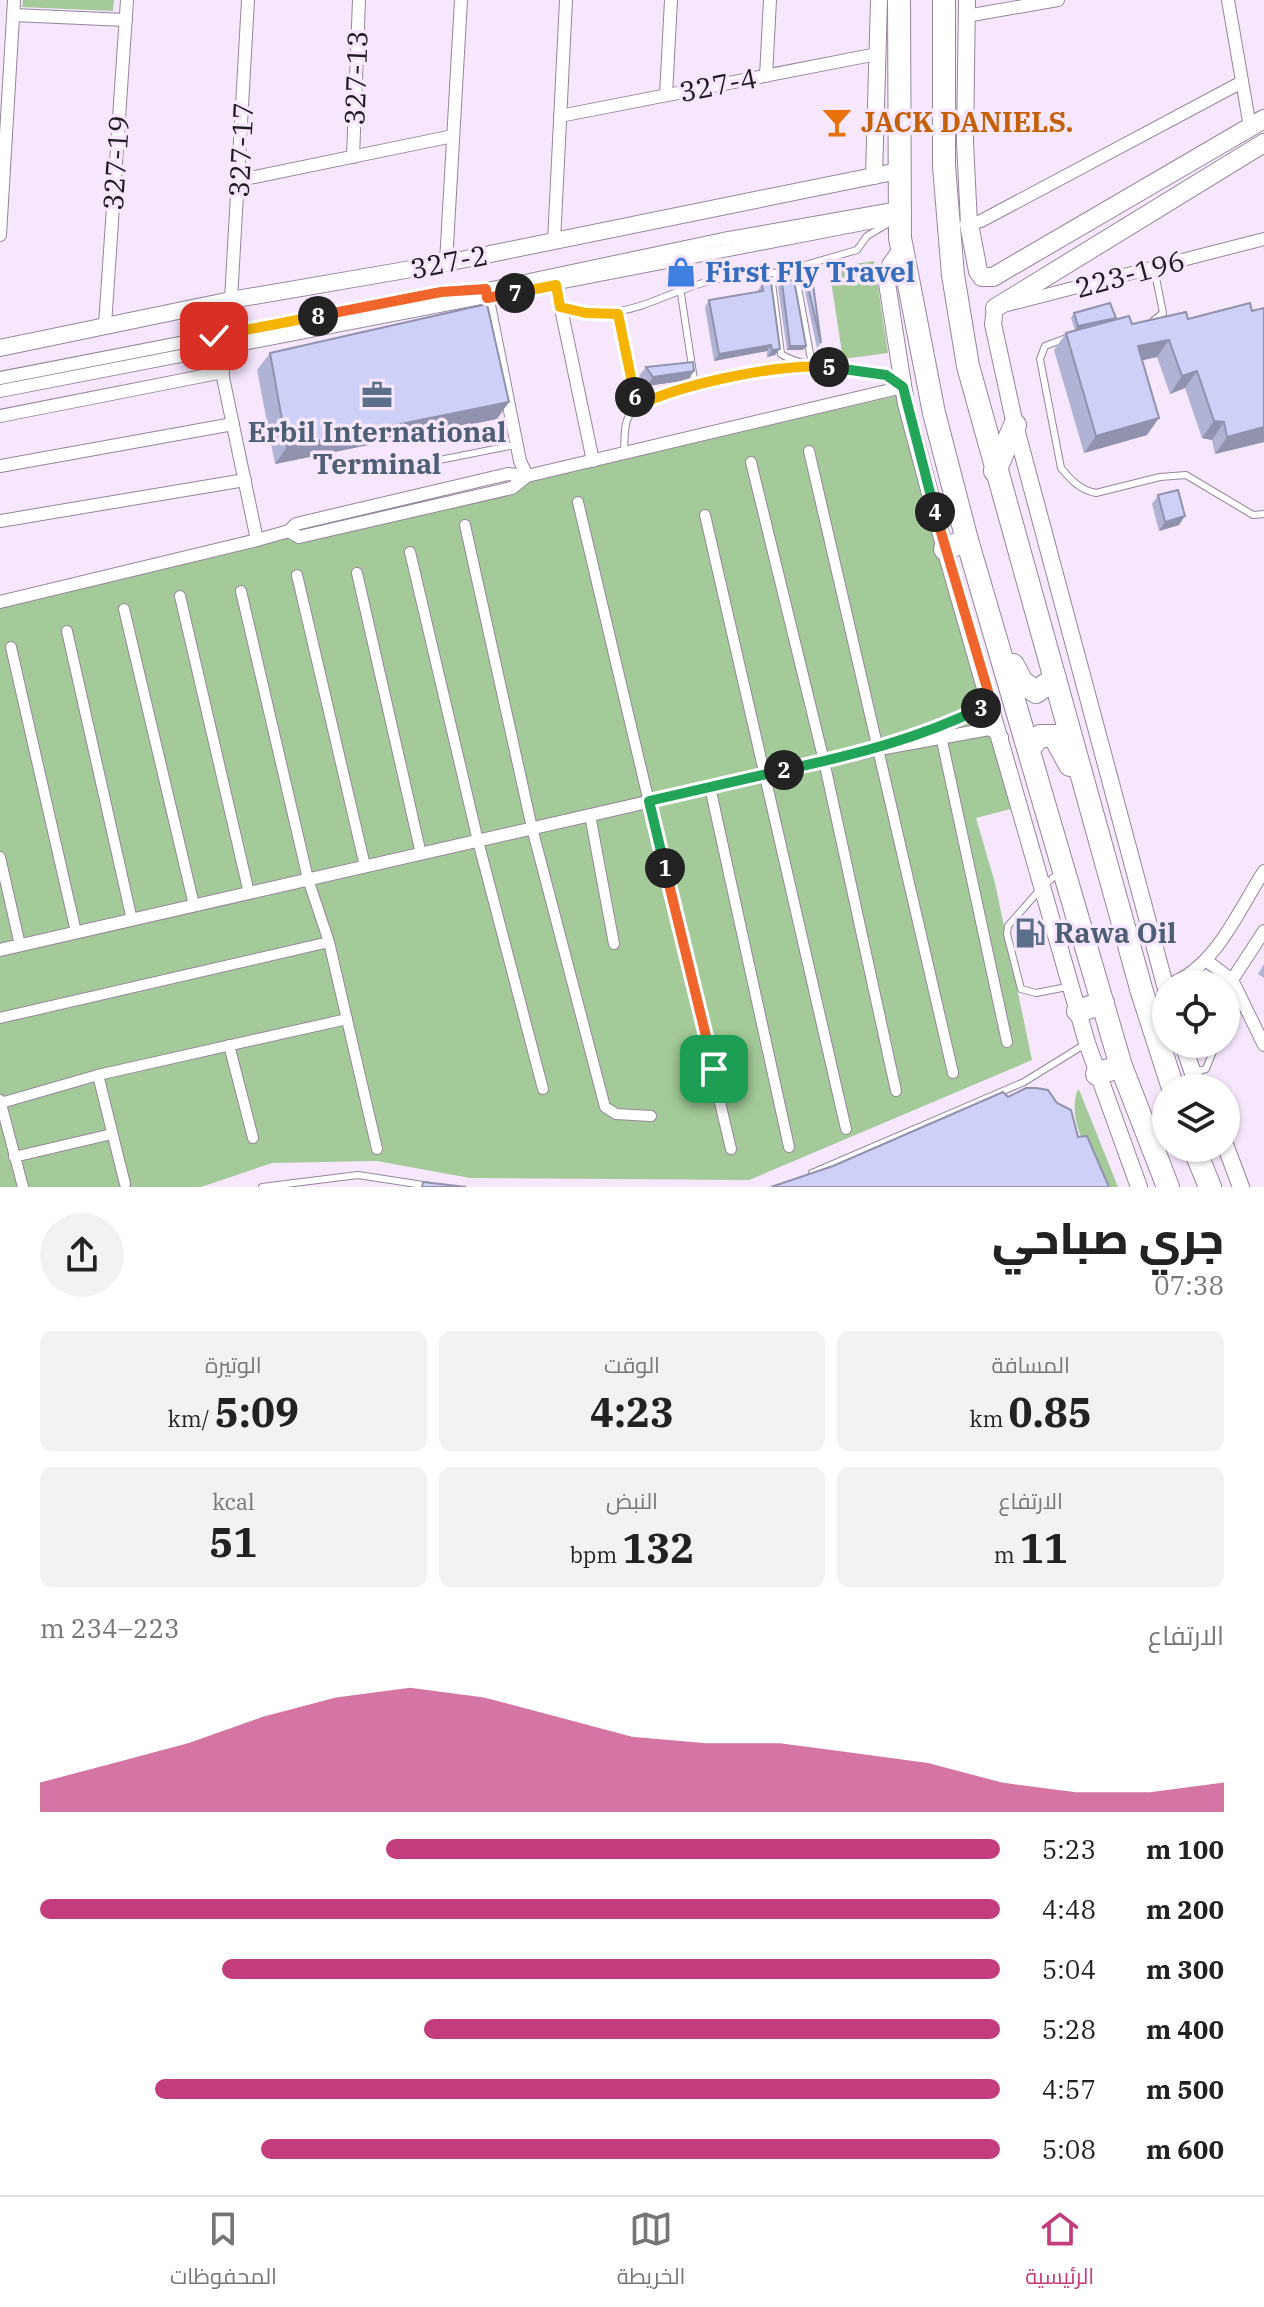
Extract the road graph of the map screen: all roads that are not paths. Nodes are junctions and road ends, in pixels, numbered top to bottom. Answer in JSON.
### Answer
{"nodes":[{"id":1,"x":14,"y":0,"type":"edge"},
{"id":2,"x":127,"y":0,"type":"edge"},
{"id":3,"x":248,"y":0,"type":"edge"},
{"id":4,"x":359,"y":0,"type":"edge"},
{"id":5,"x":461,"y":0,"type":"edge"},
{"id":6,"x":566,"y":0,"type":"edge"},
{"id":7,"x":671,"y":0,"type":"edge"},
{"id":8,"x":770,"y":0,"type":"edge"},
{"id":9,"x":879,"y":0,"type":"edge"},
{"id":10,"x":899,"y":0,"type":"edge"},
{"id":11,"x":944,"y":0,"type":"edge"},
{"id":12,"x":1058,"y":0,"type":"edge"},
{"id":13,"x":1228,"y":0,"type":"edge"},
{"id":14,"x":967,"y":8,"type":"edge"},
{"id":15,"x":13,"y":15,"type":"junction"},
{"id":16,"x":126,"y":20,"type":"junction"},
{"id":17,"x":877,"y":54,"type":"junction"},
{"id":18,"x":766,"y":76,"type":"junction"},
{"id":19,"x":1242,"y":82,"type":"junction"},
{"id":20,"x":666,"y":95,"type":"junction"},
{"id":21,"x":560,"y":116,"type":"junction"},
{"id":22,"x":1257,"y":123,"type":"edge"},
{"id":23,"x":453,"y":136,"type":"junction"},
{"id":24,"x":1264,"y":143,"type":"edge"},
{"id":25,"x":353,"y":157,"type":"junction"},
{"id":26,"x":898,"y":171,"type":"junction"},
{"id":27,"x":1176,"y":171,"type":"junction"},
{"id":28,"x":874,"y":176,"type":"junction"},
{"id":29,"x":240,"y":180,"type":"junction"},
{"id":30,"x":1190,"y":188,"type":"junction"},
{"id":31,"x":899,"y":212,"type":"junction"},
{"id":32,"x":959,"y":224,"type":"junction"},
{"id":33,"x":0,"y":235,"type":"edge"},
{"id":34,"x":1264,"y":239,"type":"edge"},
{"id":35,"x":554,"y":242,"type":"junction"},
{"id":36,"x":902,"y":248,"type":"junction"},
{"id":37,"x":446,"y":263,"type":"junction"},
{"id":38,"x":1154,"y":268,"type":"junction"},
{"id":39,"x":795,"y":271,"type":"junction"},
{"id":40,"x":781,"y":272,"type":"junction"},
{"id":41,"x":554,"y":279,"type":"junction"},
{"id":42,"x":486,"y":293,"type":"junction"},
{"id":43,"x":681,"y":294,"type":"junction"},
{"id":44,"x":231,"y":300,"type":"junction"},
{"id":45,"x":560,"y":307,"type":"junction"},
{"id":46,"x":995,"y":308,"type":"junction"},
{"id":47,"x":618,"y":314,"type":"junction"},
{"id":48,"x":1142,"y":322,"type":"edge"},
{"id":49,"x":105,"y":325,"type":"junction"},
{"id":50,"x":1082,"y":335,"type":"edge"},
{"id":51,"x":215,"y":342,"type":"junction"},
{"id":52,"x":0,"y":348,"type":"edge"},
{"id":53,"x":812,"y":365,"type":"junction"},
{"id":54,"x":801,"y":367,"type":"junction"},
{"id":55,"x":223,"y":372,"type":"junction"},
{"id":56,"x":0,"y":378,"type":"edge"},
{"id":57,"x":695,"y":386,"type":"junction"},
{"id":58,"x":903,"y":387,"type":"junction"},
{"id":59,"x":0,"y":391,"type":"edge"},
{"id":60,"x":637,"y":406,"type":"junction"},
{"id":61,"x":0,"y":416,"type":"edge"},
{"id":62,"x":233,"y":424,"type":"junction"},
{"id":63,"x":1015,"y":425,"type":"junction"},
{"id":64,"x":517,"y":444,"type":"junction"},
{"id":65,"x":809,"y":451,"type":"dead end"},
{"id":66,"x":624,"y":454,"type":"junction"},
{"id":67,"x":593,"y":461,"type":"junction"},
{"id":68,"x":751,"y":462,"type":"dead end"},
{"id":69,"x":0,"y":466,"type":"edge"},
{"id":70,"x":409,"y":466,"type":"dead end"},
{"id":71,"x":995,"y":471,"type":"junction"},
{"id":72,"x":527,"y":476,"type":"junction"},
{"id":73,"x":245,"y":480,"type":"junction"},
{"id":74,"x":578,"y":502,"type":"dead end"},
{"id":75,"x":1264,"y":514,"type":"edge"},
{"id":76,"x":705,"y":515,"type":"dead end"},
{"id":77,"x":0,"y":521,"type":"edge"},
{"id":78,"x":465,"y":525,"type":"dead end"},
{"id":79,"x":257,"y":540,"type":"junction"},
{"id":80,"x":967,"y":540,"type":"junction"},
{"id":81,"x":945,"y":549,"type":"junction"},
{"id":82,"x":410,"y":552,"type":"dead end"},
{"id":83,"x":357,"y":573,"type":"dead end"},
{"id":84,"x":297,"y":575,"type":"dead end"},
{"id":85,"x":241,"y":591,"type":"dead end"},
{"id":86,"x":180,"y":596,"type":"dead end"},
{"id":87,"x":0,"y":602,"type":"edge"},
{"id":88,"x":124,"y":609,"type":"dead end"},
{"id":89,"x":993,"y":624,"type":"junction"},
{"id":90,"x":67,"y":631,"type":"dead end"},
{"id":91,"x":11,"y":647,"type":"dead end"},
{"id":92,"x":1055,"y":678,"type":"junction"},
{"id":93,"x":990,"y":698,"type":"junction"},
{"id":94,"x":941,"y":736,"type":"junction"},
{"id":95,"x":1002,"y":737,"type":"junction"},
{"id":96,"x":1029,"y":748,"type":"junction"},
{"id":97,"x":879,"y":749,"type":"junction"},
{"id":98,"x":824,"y":761,"type":"junction"},
{"id":99,"x":767,"y":774,"type":"junction"},
{"id":100,"x":710,"y":787,"type":"junction"},
{"id":101,"x":649,"y":801,"type":"junction"},
{"id":102,"x":590,"y":815,"type":"junction"},
{"id":103,"x":1094,"y":817,"type":"junction"},
{"id":104,"x":532,"y":828,"type":"junction"},
{"id":105,"x":478,"y":841,"type":"junction"},
{"id":106,"x":421,"y":854,"type":"junction"},
{"id":107,"x":0,"y":857,"type":"edge"},
{"id":108,"x":365,"y":866,"type":"junction"},
{"id":109,"x":1063,"y":870,"type":"junction"},
{"id":110,"x":1264,"y":871,"type":"edge"},
{"id":111,"x":308,"y":879,"type":"junction"},
{"id":112,"x":1043,"y":886,"type":"junction"},
{"id":113,"x":249,"y":893,"type":"junction"},
{"id":114,"x":194,"y":905,"type":"junction"},
{"id":115,"x":132,"y":920,"type":"junction"},
{"id":116,"x":1264,"y":931,"type":"edge"},
{"id":117,"x":76,"y":932,"type":"junction"},
{"id":118,"x":329,"y":942,"type":"junction"},
{"id":119,"x":614,"y":944,"type":"dead end"},
{"id":120,"x":20,"y":945,"type":"junction"},
{"id":121,"x":0,"y":950,"type":"edge"},
{"id":122,"x":1207,"y":961,"type":"junction"},
{"id":123,"x":1163,"y":970,"type":"edge"},
{"id":124,"x":1196,"y":970,"type":"edge"},
{"id":125,"x":1219,"y":970,"type":"edge"},
{"id":126,"x":1239,"y":970,"type":"edge"},
{"id":127,"x":1071,"y":986,"type":"junction"},
{"id":128,"x":1152,"y":990,"type":"edge"},
{"id":129,"x":1142,"y":992,"type":"junction"},
{"id":130,"x":1240,"y":996,"type":"edge"},
{"id":131,"x":1103,"y":1003,"type":"junction"},
{"id":132,"x":1078,"y":1011,"type":"junction"},
{"id":133,"x":0,"y":1018,"type":"edge"},
{"id":134,"x":347,"y":1019,"type":"junction"},
{"id":135,"x":1007,"y":1042,"type":"dead end"},
{"id":136,"x":1087,"y":1043,"type":"junction"},
{"id":137,"x":229,"y":1045,"type":"junction"},
{"id":138,"x":1264,"y":1045,"type":"edge"},
{"id":139,"x":1121,"y":1066,"type":"junction"},
{"id":140,"x":953,"y":1073,"type":"dead end"},
{"id":141,"x":1097,"y":1074,"type":"junction"},
{"id":142,"x":1168,"y":1074,"type":"edge"},
{"id":143,"x":98,"y":1075,"type":"junction"},
{"id":144,"x":543,"y":1089,"type":"dead end"},
{"id":145,"x":896,"y":1091,"type":"dead end"},
{"id":146,"x":0,"y":1101,"type":"edge"},
{"id":147,"x":651,"y":1116,"type":"dead end"},
{"id":148,"x":846,"y":1129,"type":"dead end"},
{"id":149,"x":112,"y":1134,"type":"junction"},
{"id":150,"x":253,"y":1138,"type":"dead end"},
{"id":151,"x":789,"y":1147,"type":"dead end"},
{"id":152,"x":377,"y":1149,"type":"dead end"},
{"id":153,"x":731,"y":1149,"type":"dead end"},
{"id":154,"x":14,"y":1157,"type":"junction"},
{"id":155,"x":1200,"y":1162,"type":"edge"},
{"id":156,"x":1232,"y":1162,"type":"edge"},
{"id":157,"x":807,"y":1176,"type":"edge"},
{"id":158,"x":125,"y":1184,"type":"dead end"},
{"id":159,"x":23,"y":1187,"type":"edge"},
{"id":160,"x":262,"y":1187,"type":"edge"},
{"id":161,"x":436,"y":1187,"type":"edge"},
{"id":162,"x":1139,"y":1187,"type":"edge"},
{"id":163,"x":1168,"y":1187,"type":"edge"},
{"id":164,"x":1210,"y":1187,"type":"edge"},
{"id":165,"x":1241,"y":1187,"type":"edge"}],
"edges":[{"from":1,"to":15,"type":"street"},
{"from":2,"to":16,"type":"street","name":"327-19"},
{"from":3,"to":29,"type":"street","name":"327-17"},
{"from":4,"to":25,"type":"street","name":"327-13"},
{"from":5,"to":23,"type":"street"},
{"from":6,"to":21,"type":"street"},
{"from":7,"to":20,"type":"street"},
{"from":8,"to":18,"type":"street"},
{"from":9,"to":17,"type":"street"},
{"from":10,"to":26,"type":"highway"},
{"from":11,"to":32,"type":"highway"},
{"from":12,"to":14,"type":"street"},
{"from":13,"to":19,"type":"street"},
{"from":14,"to":32,"type":"street"},
{"from":15,"to":16,"type":"street"},
{"from":15,"to":33,"type":"street"},
{"from":16,"to":49,"type":"street","name":"327-19"},
{"from":17,"to":18,"type":"street","name":"327-4"},
{"from":17,"to":28,"type":"street"},
{"from":18,"to":20,"type":"street","name":"327-4"},
{"from":19,"to":22,"type":"street"},
{"from":19,"to":32,"type":"street"},
{"from":20,"to":21,"type":"street","name":"327-4"},
{"from":21,"to":35,"type":"street"},
{"from":22,"to":27,"type":"main road"},
{"from":23,"to":25,"type":"street"},
{"from":23,"to":37,"type":"street"},
{"from":24,"to":30,"type":"main road"},
{"from":25,"to":29,"type":"street"},
{"from":26,"to":28,"type":"street","name":"327-2"},
{"from":26,"to":31,"type":"highway"},
{"from":27,"to":30,"type":"main road"},
{"from":27,"to":32,"type":"main road"},
{"from":28,"to":35,"type":"street","name":"327-2"},
{"from":29,"to":44,"type":"street","name":"327-17"},
{"from":30,"to":46,"type":"main road"},
{"from":31,"to":36,"type":"highway"},
{"from":31,"to":39,"type":"lane"},
{"from":31,"to":41,"type":"street"},
{"from":32,"to":71,"type":"highway"},
{"from":34,"to":38,"type":"street","name":"223-196"},
{"from":35,"to":37,"type":"street","name":"327-2"},
{"from":36,"to":58,"type":"street"},
{"from":36,"to":80,"type":"highway"},
{"from":37,"to":44,"type":"street","name":"327-2"},
{"from":38,"to":46,"type":"street","name":"223-196"},
{"from":38,"to":48,"type":"lane"},
{"from":39,"to":40,"type":"lane"},
{"from":39,"to":53,"type":"lane"},
{"from":40,"to":43,"type":"lane"},
{"from":40,"to":54,"type":"lane"},
{"from":41,"to":42,"type":"street"},
{"from":41,"to":45,"type":"street"},
{"from":42,"to":51,"type":"street"},
{"from":42,"to":64,"type":"street"},
{"from":43,"to":47,"type":"lane"},
{"from":43,"to":57,"type":"lane"},
{"from":44,"to":49,"type":"street","name":"327-2"},
{"from":45,"to":47,"type":"lane"},
{"from":45,"to":67,"type":"street"},
{"from":46,"to":63,"type":"street"},
{"from":47,"to":60,"type":"lane"},
{"from":49,"to":52,"type":"street","name":"327-2"},
{"from":50,"to":75,"type":"lane"},
{"from":51,"to":55,"type":"street"},
{"from":51,"to":56,"type":"street"},
{"from":51,"to":59,"type":"street"},
{"from":53,"to":54,"type":"lane"},
{"from":53,"to":58,"type":"lane"},
{"from":54,"to":57,"type":"lane"},
{"from":55,"to":61,"type":"street"},
{"from":55,"to":62,"type":"street"},
{"from":57,"to":60,"type":"lane"},
{"from":58,"to":66,"type":"street"},
{"from":58,"to":81,"type":"street"},
{"from":60,"to":66,"type":"lane"},
{"from":62,"to":69,"type":"street"},
{"from":62,"to":73,"type":"street"},
{"from":63,"to":71,"type":"highway"},
{"from":63,"to":123,"type":"street"},
{"from":64,"to":70,"type":"lane"},
{"from":64,"to":72,"type":"street"},
{"from":65,"to":97,"type":"street"},
{"from":66,"to":67,"type":"street"},
{"from":67,"to":72,"type":"street"},
{"from":68,"to":98,"type":"street"},
{"from":71,"to":92,"type":"highway"},
{"from":72,"to":79,"type":"street"},
{"from":73,"to":77,"type":"street"},
{"from":73,"to":79,"type":"street"},
{"from":74,"to":101,"type":"street"},
{"from":76,"to":99,"type":"street"},
{"from":78,"to":104,"type":"street"},
{"from":79,"to":87,"type":"street"},
{"from":80,"to":81,"type":"highway"},
{"from":80,"to":89,"type":"highway"},
{"from":81,"to":93,"type":"street"},
{"from":82,"to":105,"type":"street"},
{"from":83,"to":106,"type":"street"},
{"from":84,"to":108,"type":"street"},
{"from":85,"to":111,"type":"street"},
{"from":86,"to":113,"type":"street"},
{"from":88,"to":114,"type":"street"},
{"from":89,"to":92,"type":"highway"},
{"from":89,"to":96,"type":"highway"},
{"from":90,"to":115,"type":"street"},
{"from":91,"to":117,"type":"street"},
{"from":92,"to":103,"type":"highway"},
{"from":93,"to":95,"type":"street"},
{"from":93,"to":97,"type":"street"},
{"from":94,"to":95,"type":"street"},
{"from":94,"to":97,"type":"street"},
{"from":94,"to":135,"type":"street"},
{"from":95,"to":112,"type":"street"},
{"from":96,"to":103,"type":"highway"},
{"from":96,"to":109,"type":"highway"},
{"from":97,"to":98,"type":"street"},
{"from":97,"to":140,"type":"street"},
{"from":98,"to":99,"type":"street"},
{"from":98,"to":145,"type":"street"},
{"from":99,"to":100,"type":"street"},
{"from":99,"to":148,"type":"street"},
{"from":100,"to":101,"type":"street"},
{"from":100,"to":151,"type":"street"},
{"from":101,"to":102,"type":"street"},
{"from":101,"to":153,"type":"street"},
{"from":102,"to":104,"type":"street"},
{"from":102,"to":119,"type":"street"},
{"from":103,"to":129,"type":"highway"},
{"from":104,"to":105,"type":"street"},
{"from":104,"to":147,"type":"street"},
{"from":105,"to":106,"type":"street"},
{"from":105,"to":144,"type":"street"},
{"from":106,"to":108,"type":"street"},
{"from":107,"to":120,"type":"street"},
{"from":108,"to":111,"type":"street"},
{"from":109,"to":112,"type":"lane"},
{"from":109,"to":131,"type":"highway"},
{"from":110,"to":122,"type":"street"},
{"from":111,"to":113,"type":"street"},
{"from":111,"to":118,"type":"street"},
{"from":112,"to":127,"type":"street"},
{"from":112,"to":127,"type":"lane"},
{"from":113,"to":114,"type":"street"},
{"from":114,"to":115,"type":"street"},
{"from":115,"to":117,"type":"street"},
{"from":116,"to":126,"type":"street"},
{"from":117,"to":120,"type":"street"},
{"from":118,"to":133,"type":"street"},
{"from":118,"to":134,"type":"street"},
{"from":120,"to":121,"type":"street"},
{"from":122,"to":124,"type":"street"},
{"from":122,"to":125,"type":"street"},
{"from":127,"to":132,"type":"street"},
{"from":128,"to":129,"type":"street"},
{"from":129,"to":142,"type":"highway"},
{"from":130,"to":138,"type":"street"},
{"from":131,"to":132,"type":"highway"},
{"from":131,"to":139,"type":"highway"},
{"from":132,"to":136,"type":"street"},
{"from":134,"to":137,"type":"street"},
{"from":134,"to":152,"type":"street"},
{"from":136,"to":141,"type":"street"},
{"from":136,"to":157,"type":"lane"},
{"from":137,"to":143,"type":"street"},
{"from":137,"to":150,"type":"street"},
{"from":139,"to":141,"type":"highway"},
{"from":139,"to":163,"type":"highway"},
{"from":141,"to":162,"type":"street"},
{"from":143,"to":146,"type":"street"},
{"from":143,"to":149,"type":"street"},
{"from":146,"to":154,"type":"street"},
{"from":149,"to":154,"type":"street"},
{"from":149,"to":158,"type":"street"},
{"from":154,"to":159,"type":"street"},
{"from":155,"to":164,"type":"highway"},
{"from":156,"to":165,"type":"street"},
{"from":160,"to":161,"type":"lane"}]}
